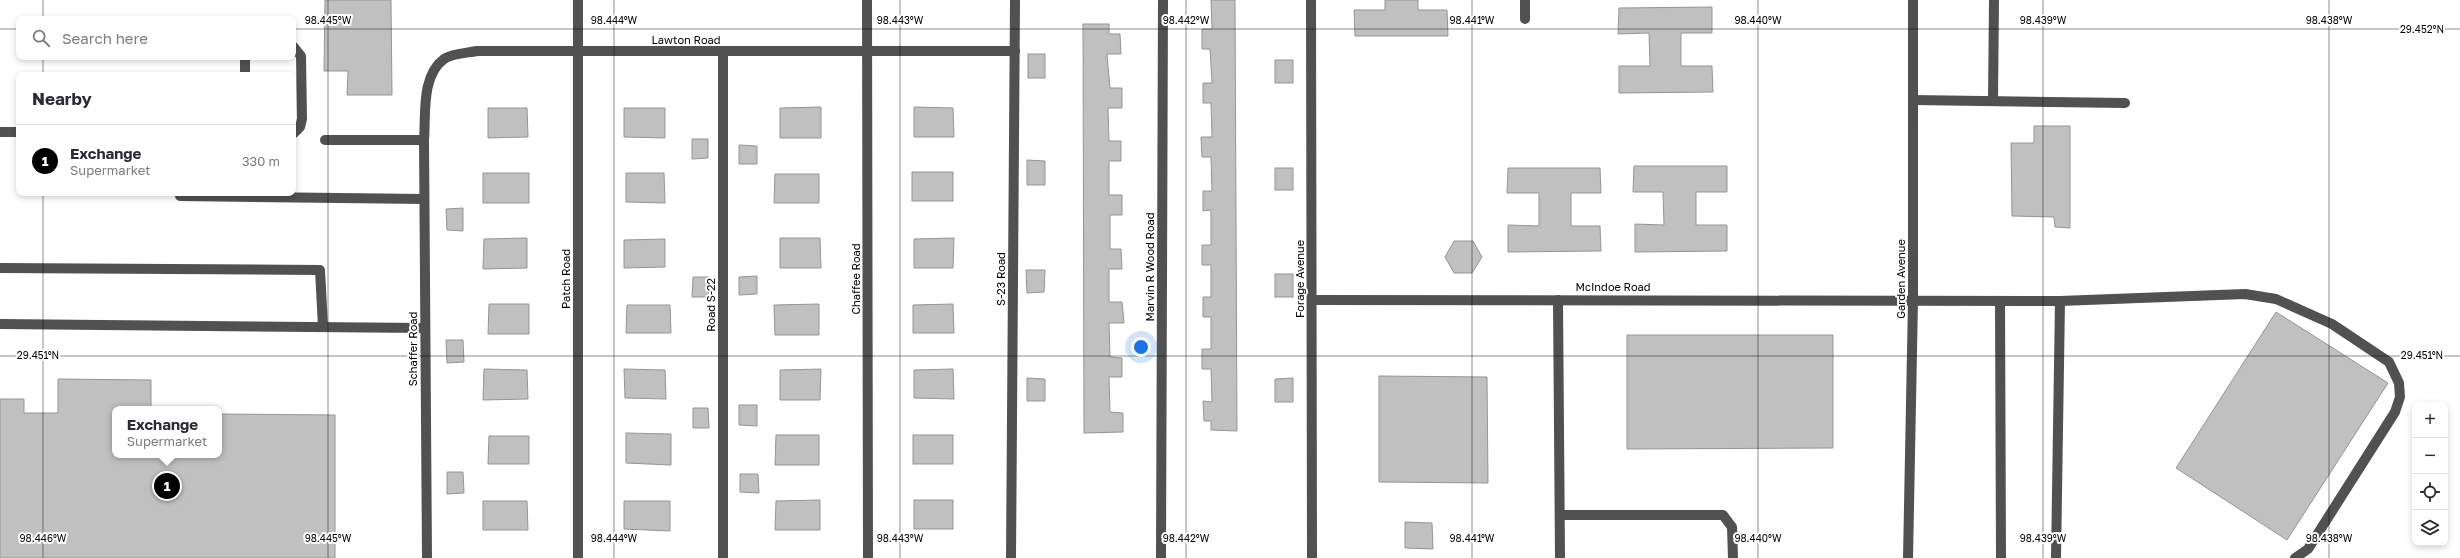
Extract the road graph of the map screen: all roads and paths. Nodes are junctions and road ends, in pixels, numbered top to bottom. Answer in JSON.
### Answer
{"nodes":[{"id":1,"x":578,"y":0,"type":"edge"},
{"id":2,"x":868,"y":0,"type":"edge"},
{"id":3,"x":1015,"y":0,"type":"edge"},
{"id":4,"x":1163,"y":0,"type":"edge"},
{"id":5,"x":1311,"y":0,"type":"edge"},
{"id":6,"x":1525,"y":0,"type":"edge"},
{"id":7,"x":1913,"y":0,"type":"edge"},
{"id":8,"x":1994,"y":0,"type":"edge"},
{"id":9,"x":1525,"y":19,"type":"dead end"},
{"id":10,"x":296,"y":50,"type":"edge"},
{"id":11,"x":867,"y":50,"type":"junction"},
{"id":12,"x":724,"y":51,"type":"junction"},
{"id":13,"x":1015,"y":51,"type":"junction"},
{"id":14,"x":578,"y":52,"type":"junction"},
{"id":15,"x":245,"y":60,"type":"edge"},
{"id":16,"x":245,"y":72,"type":"edge"},
{"id":17,"x":1913,"y":100,"type":"junction"},
{"id":18,"x":1993,"y":101,"type":"junction"},
{"id":19,"x":2125,"y":103,"type":"dead end"},
{"id":20,"x":296,"y":131,"type":"edge"},
{"id":21,"x":0,"y":132,"type":"edge"},
{"id":22,"x":16,"y":132,"type":"edge"},
{"id":23,"x":325,"y":140,"type":"dead end"},
{"id":24,"x":424,"y":140,"type":"junction"},
{"id":25,"x":180,"y":196,"type":"edge"},
{"id":26,"x":424,"y":199,"type":"junction"},
{"id":27,"x":0,"y":268,"type":"edge"},
{"id":28,"x":1312,"y":300,"type":"junction"},
{"id":29,"x":1558,"y":300,"type":"junction"},
{"id":30,"x":1913,"y":300,"type":"junction"},
{"id":31,"x":2000,"y":301,"type":"junction"},
{"id":32,"x":2060,"y":301,"type":"junction"},
{"id":33,"x":0,"y":324,"type":"edge"},
{"id":34,"x":323,"y":327,"type":"junction"},
{"id":35,"x":425,"y":328,"type":"junction"},
{"id":36,"x":1560,"y":515,"type":"junction"},
{"id":37,"x":427,"y":558,"type":"edge"},
{"id":38,"x":578,"y":558,"type":"edge"},
{"id":39,"x":723,"y":558,"type":"edge"},
{"id":40,"x":868,"y":558,"type":"edge"},
{"id":41,"x":1011,"y":558,"type":"edge"},
{"id":42,"x":1161,"y":558,"type":"edge"},
{"id":43,"x":1312,"y":558,"type":"edge"},
{"id":44,"x":1560,"y":558,"type":"edge"},
{"id":45,"x":1733,"y":558,"type":"edge"},
{"id":46,"x":1908,"y":558,"type":"edge"},
{"id":47,"x":2001,"y":558,"type":"edge"},
{"id":48,"x":2056,"y":558,"type":"edge"},
{"id":49,"x":2295,"y":558,"type":"edge"}],
"edges":[{"from":1,"to":14,"type":"street","name":"Patch Road"},
{"from":2,"to":11,"type":"street","name":"Chaffee Road"},
{"from":3,"to":13,"type":"street","name":"S-23 Road"},
{"from":4,"to":42,"type":"street","name":"Marvin R Wood Road"},
{"from":5,"to":28,"type":"street","name":"Forage Avenue"},
{"from":6,"to":9,"type":"street"},
{"from":7,"to":17,"type":"street","name":"Garden Avenue"},
{"from":8,"to":18,"type":"street"},
{"from":10,"to":20,"type":"street"},
{"from":11,"to":12,"type":"street","name":"Lawton Road"},
{"from":11,"to":13,"type":"street","name":"Lawton Road"},
{"from":11,"to":40,"type":"street","name":"Chaffee Road"},
{"from":12,"to":14,"type":"street","name":"Lawton Road"},
{"from":12,"to":39,"type":"street","name":"Road S-22"},
{"from":13,"to":41,"type":"street","name":"S-23 Road"},
{"from":14,"to":24,"type":"street","name":"Lawton Road"},
{"from":14,"to":38,"type":"street","name":"Patch Road"},
{"from":15,"to":16,"type":"street"},
{"from":17,"to":18,"type":"street"},
{"from":17,"to":30,"type":"street","name":"Garden Avenue"},
{"from":18,"to":19,"type":"street"},
{"from":21,"to":22,"type":"street"},
{"from":23,"to":24,"type":"street"},
{"from":24,"to":26,"type":"street","name":"Schaffer Road"},
{"from":25,"to":26,"type":"street"},
{"from":26,"to":35,"type":"street","name":"Schaffer Road"},
{"from":27,"to":34,"type":"street"},
{"from":28,"to":29,"type":"street","name":"McIndoe Road"},
{"from":28,"to":43,"type":"street","name":"Forage Avenue"},
{"from":29,"to":30,"type":"street","name":"McIndoe Road"},
{"from":29,"to":36,"type":"street"},
{"from":30,"to":31,"type":"street","name":"McIndoe Road"},
{"from":30,"to":46,"type":"street","name":"Garden Avenue"},
{"from":31,"to":32,"type":"street","name":"McIndoe Road"},
{"from":31,"to":47,"type":"street"},
{"from":32,"to":48,"type":"street"},
{"from":32,"to":49,"type":"street","name":"McIndoe Road"},
{"from":33,"to":34,"type":"street"},
{"from":34,"to":35,"type":"street"},
{"from":35,"to":37,"type":"street","name":"Schaffer Road"},
{"from":36,"to":44,"type":"street"},
{"from":36,"to":45,"type":"street"}]}
